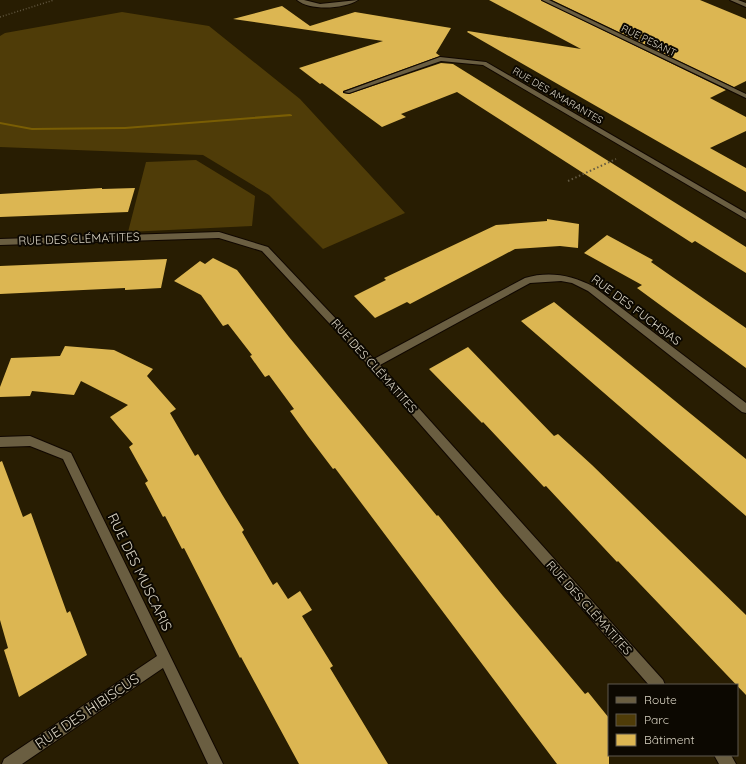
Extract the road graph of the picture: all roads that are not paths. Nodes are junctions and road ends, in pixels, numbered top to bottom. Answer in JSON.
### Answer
{"nodes":[{"id":1,"x":300,"y":0,"type":"edge"},
{"id":2,"x":355,"y":0,"type":"edge"},
{"id":3,"x":545,"y":0,"type":"edge"},
{"id":4,"x":733,"y":0,"type":"edge"},
{"id":5,"x":746,"y":5,"type":"edge"},
{"id":6,"x":348,"y":92,"type":"dead end"},
{"id":7,"x":746,"y":96,"type":"edge"},
{"id":8,"x":746,"y":216,"type":"edge"},
{"id":9,"x":0,"y":242,"type":"edge"},
{"id":10,"x":373,"y":364,"type":"junction"},
{"id":11,"x":746,"y":409,"type":"edge"},
{"id":12,"x":0,"y":442,"type":"edge"},
{"id":13,"x":165,"y":659,"type":"junction"},
{"id":14,"x":657,"y":684,"type":"edge"},
{"id":15,"x":721,"y":756,"type":"edge"},
{"id":16,"x":9,"y":764,"type":"edge"},
{"id":17,"x":216,"y":764,"type":"edge"},
{"id":18,"x":728,"y":764,"type":"edge"}],
"edges":[{"from":1,"to":2,"type":"street"},
{"from":3,"to":7,"type":"street","name":"RUE PESANT"},
{"from":4,"to":5,"type":"street"},
{"from":6,"to":8,"type":"street","name":"RUE DES AMARANTES"},
{"from":9,"to":10,"type":"street","name":"RUE DES CLÉMATITES"},
{"from":10,"to":11,"type":"street","name":"RUE DES FUCHSIAS"},
{"from":10,"to":14,"type":"street","name":"RUE DES CLÉMATITES"},
{"from":12,"to":13,"type":"street","name":"RUE DES MUSCARIS"},
{"from":13,"to":16,"type":"street","name":"RUE DES HIBISCUS"},
{"from":13,"to":17,"type":"street","name":"RUE DES MUSCARIS"},
{"from":15,"to":18,"type":"street"}]}
